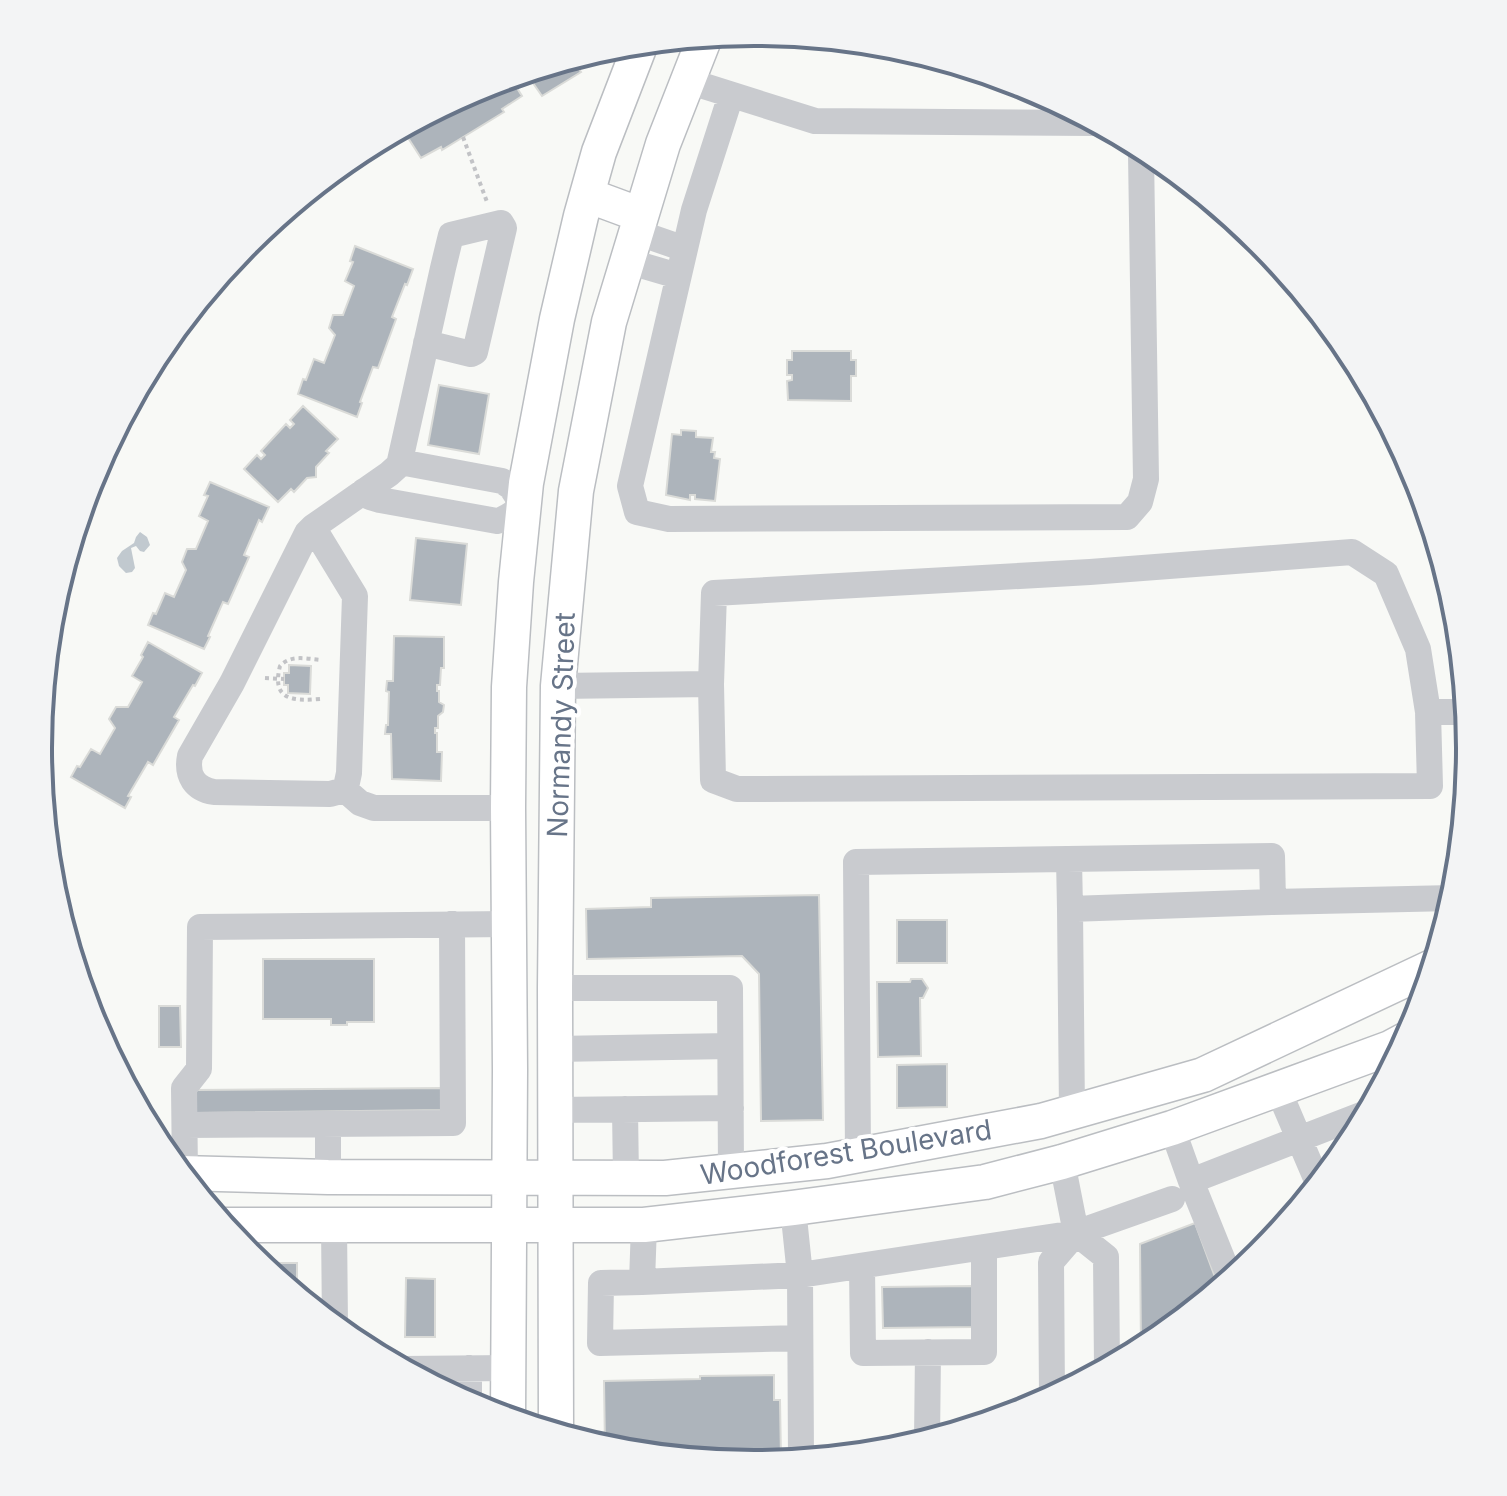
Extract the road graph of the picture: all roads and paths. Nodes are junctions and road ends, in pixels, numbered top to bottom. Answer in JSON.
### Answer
{"nodes":[{"id":1,"x":700,"y":49,"type":"edge"},
{"id":2,"x":636,"y":56,"type":"edge"},
{"id":3,"x":688,"y":81,"type":"junction"},
{"id":4,"x":731,"y":95,"type":"junction"},
{"id":5,"x":1073,"y":123,"type":"edge"},
{"id":6,"x":463,"y":137,"type":"dead end"},
{"id":7,"x":1141,"y":162,"type":"edge"},
{"id":8,"x":587,"y":195,"type":"junction"},
{"id":9,"x":487,"y":202,"type":"dead end"},
{"id":10,"x":635,"y":236,"type":"junction"},
{"id":11,"x":685,"y":249,"type":"junction"},
{"id":12,"x":678,"y":276,"type":"junction"},
{"id":13,"x":426,"y":343,"type":"junction"},
{"id":14,"x":400,"y":462,"type":"junction"},
{"id":15,"x":364,"y":491,"type":"junction"},
{"id":16,"x":524,"y":507,"type":"junction"},
{"id":17,"x":574,"y":512,"type":"junction"},
{"id":18,"x":313,"y":527,"type":"junction"},
{"id":19,"x":322,"y":660,"type":"dead end"},
{"id":20,"x":265,"y":678,"type":"dead end"},
{"id":21,"x":277,"y":679,"type":"junction"},
{"id":22,"x":284,"y":679,"type":"dead end"},
{"id":23,"x":711,"y":684,"type":"junction"},
{"id":24,"x":558,"y":686,"type":"junction"},
{"id":25,"x":320,"y":699,"type":"dead end"},
{"id":26,"x":1428,"y":712,"type":"junction"},
{"id":27,"x":1454,"y":712,"type":"edge"},
{"id":28,"x":344,"y":789,"type":"junction"},
{"id":29,"x":508,"y":808,"type":"junction"},
{"id":30,"x":557,"y":808,"type":"junction"},
{"id":31,"x":1069,"y":859,"type":"junction"},
{"id":32,"x":1439,"y":898,"type":"edge"},
{"id":33,"x":1273,"y":902,"type":"junction"},
{"id":34,"x":1070,"y":909,"type":"junction"},
{"id":35,"x":452,"y":924,"type":"junction"},
{"id":36,"x":509,"y":924,"type":"junction"},
{"id":37,"x":1416,"y":980,"type":"edge"},
{"id":38,"x":555,"y":988,"type":"junction"},
{"id":39,"x":730,"y":1046,"type":"junction"},
{"id":40,"x":555,"y":1049,"type":"junction"},
{"id":41,"x":1387,"y":1049,"type":"edge"},
{"id":42,"x":1278,"y":1089,"type":"junction"},
{"id":43,"x":731,"y":1108,"type":"junction"},
{"id":44,"x":625,"y":1109,"type":"junction"},
{"id":45,"x":555,"y":1110,"type":"junction"},
{"id":46,"x":1057,"y":1117,"type":"junction"},
{"id":47,"x":1348,"y":1119,"type":"edge"},
{"id":48,"x":185,"y":1125,"type":"junction"},
{"id":49,"x":328,"y":1125,"type":"junction"},
{"id":50,"x":1172,"y":1128,"type":"junction"},
{"id":51,"x":1298,"y":1138,"type":"junction"},
{"id":52,"x":858,"y":1155,"type":"junction"},
{"id":53,"x":184,"y":1158,"type":"edge"},
{"id":54,"x":1062,"y":1162,"type":"junction"},
{"id":55,"x":1313,"y":1171,"type":"edge"},
{"id":56,"x":731,"y":1172,"type":"junction"},
{"id":57,"x":197,"y":1175,"type":"edge"},
{"id":58,"x":328,"y":1177,"type":"junction"},
{"id":59,"x":510,"y":1178,"type":"junction"},
{"id":60,"x":555,"y":1178,"type":"junction"},
{"id":61,"x":626,"y":1179,"type":"junction"},
{"id":62,"x":1181,"y":1190,"type":"junction"},
{"id":63,"x":793,"y":1208,"type":"junction"},
{"id":64,"x":239,"y":1225,"type":"edge"},
{"id":65,"x":334,"y":1225,"type":"junction"},
{"id":66,"x":509,"y":1225,"type":"junction"},
{"id":67,"x":555,"y":1225,"type":"junction"},
{"id":68,"x":644,"y":1225,"type":"junction"},
{"id":69,"x":1076,"y":1233,"type":"junction"},
{"id":70,"x":984,"y":1247,"type":"junction"},
{"id":71,"x":862,"y":1266,"type":"junction"},
{"id":72,"x":1224,"y":1268,"type":"edge"},
{"id":73,"x":800,"y":1275,"type":"junction"},
{"id":74,"x":642,"y":1282,"type":"junction"},
{"id":75,"x":335,"y":1311,"type":"edge"},
{"id":76,"x":800,"y":1338,"type":"junction"},
{"id":77,"x":600,"y":1343,"type":"junction"},
{"id":78,"x":556,"y":1345,"type":"junction"},
{"id":79,"x":928,"y":1352,"type":"junction"},
{"id":80,"x":1107,"y":1354,"type":"edge"},
{"id":81,"x":469,"y":1368,"type":"junction"},
{"id":82,"x":509,"y":1368,"type":"junction"},
{"id":83,"x":426,"y":1369,"type":"edge"},
{"id":84,"x":1052,"y":1383,"type":"edge"},
{"id":85,"x":469,"y":1390,"type":"edge"},
{"id":86,"x":508,"y":1406,"type":"edge"},
{"id":87,"x":556,"y":1421,"type":"edge"},
{"id":88,"x":927,"y":1428,"type":"edge"},
{"id":89,"x":801,"y":1448,"type":"edge"}],
"edges":[{"from":1,"to":3,"type":"main road","name":"Normandy Street"},
{"from":2,"to":8,"type":"main road","name":"Normandy Street"},
{"from":3,"to":4,"type":"street"},
{"from":3,"to":10,"type":"main road","name":"Normandy Street"},
{"from":4,"to":5,"type":"street"},
{"from":4,"to":11,"type":"street"},
{"from":6,"to":9,"type":"path"},
{"from":7,"to":12,"type":"street"},
{"from":8,"to":10,"type":"main road"},
{"from":8,"to":16,"type":"main road","name":"Normandy Street"},
{"from":10,"to":11,"type":"street"},
{"from":10,"to":12,"type":"street"},
{"from":10,"to":17,"type":"main road","name":"Normandy Street"},
{"from":11,"to":12,"type":"street"},
{"from":13,"to":13,"type":"street"},
{"from":13,"to":14,"type":"street"},
{"from":14,"to":15,"type":"street"},
{"from":14,"to":16,"type":"street"},
{"from":15,"to":16,"type":"street"},
{"from":15,"to":18,"type":"street"},
{"from":16,"to":17,"type":"main road"},
{"from":16,"to":29,"type":"main road","name":"Normandy Street"},
{"from":17,"to":24,"type":"main road","name":"Normandy Street"},
{"from":18,"to":28,"type":"street"},
{"from":18,"to":28,"type":"street"},
{"from":19,"to":21,"type":"path"},
{"from":20,"to":21,"type":"path"},
{"from":21,"to":22,"type":"path"},
{"from":21,"to":25,"type":"path"},
{"from":23,"to":24,"type":"street"},
{"from":23,"to":26,"type":"street"},
{"from":23,"to":26,"type":"street"},
{"from":24,"to":30,"type":"main road","name":"Normandy Street"},
{"from":26,"to":27,"type":"street"},
{"from":28,"to":29,"type":"street"},
{"from":29,"to":30,"type":"main road"},
{"from":29,"to":36,"type":"main road","name":"Normandy Street"},
{"from":30,"to":38,"type":"main road","name":"Normandy Street"},
{"from":31,"to":33,"type":"street"},
{"from":31,"to":34,"type":"street"},
{"from":31,"to":52,"type":"street"},
{"from":32,"to":33,"type":"street"},
{"from":33,"to":34,"type":"street"},
{"from":34,"to":46,"type":"street"},
{"from":35,"to":36,"type":"street"},
{"from":35,"to":48,"type":"street"},
{"from":35,"to":49,"type":"street"},
{"from":36,"to":59,"type":"main road","name":"Normandy Street"},
{"from":37,"to":46,"type":"main road","name":"Woodforest Boulevard"},
{"from":38,"to":39,"type":"street"},
{"from":38,"to":40,"type":"main road","name":"Normandy Street"},
{"from":39,"to":40,"type":"street"},
{"from":39,"to":43,"type":"street"},
{"from":40,"to":45,"type":"main road","name":"Normandy Street"},
{"from":41,"to":42,"type":"main road","name":"Woodforest Boulevard"},
{"from":42,"to":50,"type":"main road","name":"Woodforest Boulevard"},
{"from":42,"to":51,"type":"street"},
{"from":43,"to":44,"type":"street"},
{"from":43,"to":56,"type":"street"},
{"from":44,"to":45,"type":"street"},
{"from":44,"to":61,"type":"street"},
{"from":45,"to":60,"type":"main road","name":"Normandy Street"},
{"from":46,"to":52,"type":"main road","name":"Woodforest Boulevard"},
{"from":46,"to":54,"type":"main road"},
{"from":47,"to":51,"type":"street"},
{"from":48,"to":49,"type":"street"},
{"from":48,"to":53,"type":"street"},
{"from":49,"to":58,"type":"street"},
{"from":50,"to":54,"type":"main road","name":"Woodforest Boulevard"},
{"from":50,"to":62,"type":"street"},
{"from":51,"to":55,"type":"street"},
{"from":51,"to":62,"type":"street"},
{"from":52,"to":56,"type":"main road","name":"Woodforest Boulevard"},
{"from":54,"to":63,"type":"main road","name":"Woodforest Boulevard"},
{"from":54,"to":69,"type":"street"},
{"from":56,"to":61,"type":"main road","name":"Woodforest Boulevard"},
{"from":57,"to":58,"type":"main road","name":"Woodforest Boulevard"},
{"from":58,"to":59,"type":"main road","name":"Woodforest Boulevard"},
{"from":59,"to":60,"type":"main road","name":"Woodforest Boulevard"},
{"from":59,"to":66,"type":"main road","name":"Normandy Street"},
{"from":60,"to":61,"type":"main road","name":"Woodforest Boulevard"},
{"from":60,"to":67,"type":"main road","name":"Normandy Street"},
{"from":62,"to":69,"type":"street"},
{"from":62,"to":72,"type":"street"},
{"from":63,"to":68,"type":"main road","name":"Woodforest Boulevard"},
{"from":63,"to":73,"type":"street"},
{"from":64,"to":65,"type":"main road","name":"Woodforest Boulevard"},
{"from":65,"to":66,"type":"main road","name":"Woodforest Boulevard"},
{"from":65,"to":75,"type":"street"},
{"from":66,"to":67,"type":"main road","name":"Woodforest Boulevard"},
{"from":66,"to":82,"type":"main road","name":"Normandy Street"},
{"from":67,"to":68,"type":"main road","name":"Woodforest Boulevard"},
{"from":67,"to":78,"type":"main road","name":"Normandy Street"},
{"from":68,"to":74,"type":"street"},
{"from":69,"to":70,"type":"street"},
{"from":69,"to":80,"type":"street"},
{"from":69,"to":84,"type":"street"},
{"from":70,"to":71,"type":"street"},
{"from":70,"to":79,"type":"street"},
{"from":71,"to":73,"type":"street"},
{"from":71,"to":79,"type":"street"},
{"from":73,"to":74,"type":"street"},
{"from":73,"to":76,"type":"street"},
{"from":74,"to":77,"type":"street"},
{"from":76,"to":77,"type":"street"},
{"from":76,"to":89,"type":"street"},
{"from":77,"to":78,"type":"street"},
{"from":78,"to":87,"type":"main road","name":"Normandy Street"},
{"from":79,"to":88,"type":"street"},
{"from":81,"to":82,"type":"street"},
{"from":81,"to":83,"type":"street"},
{"from":81,"to":85,"type":"street"},
{"from":82,"to":86,"type":"main road","name":"Normandy Street"}]}
